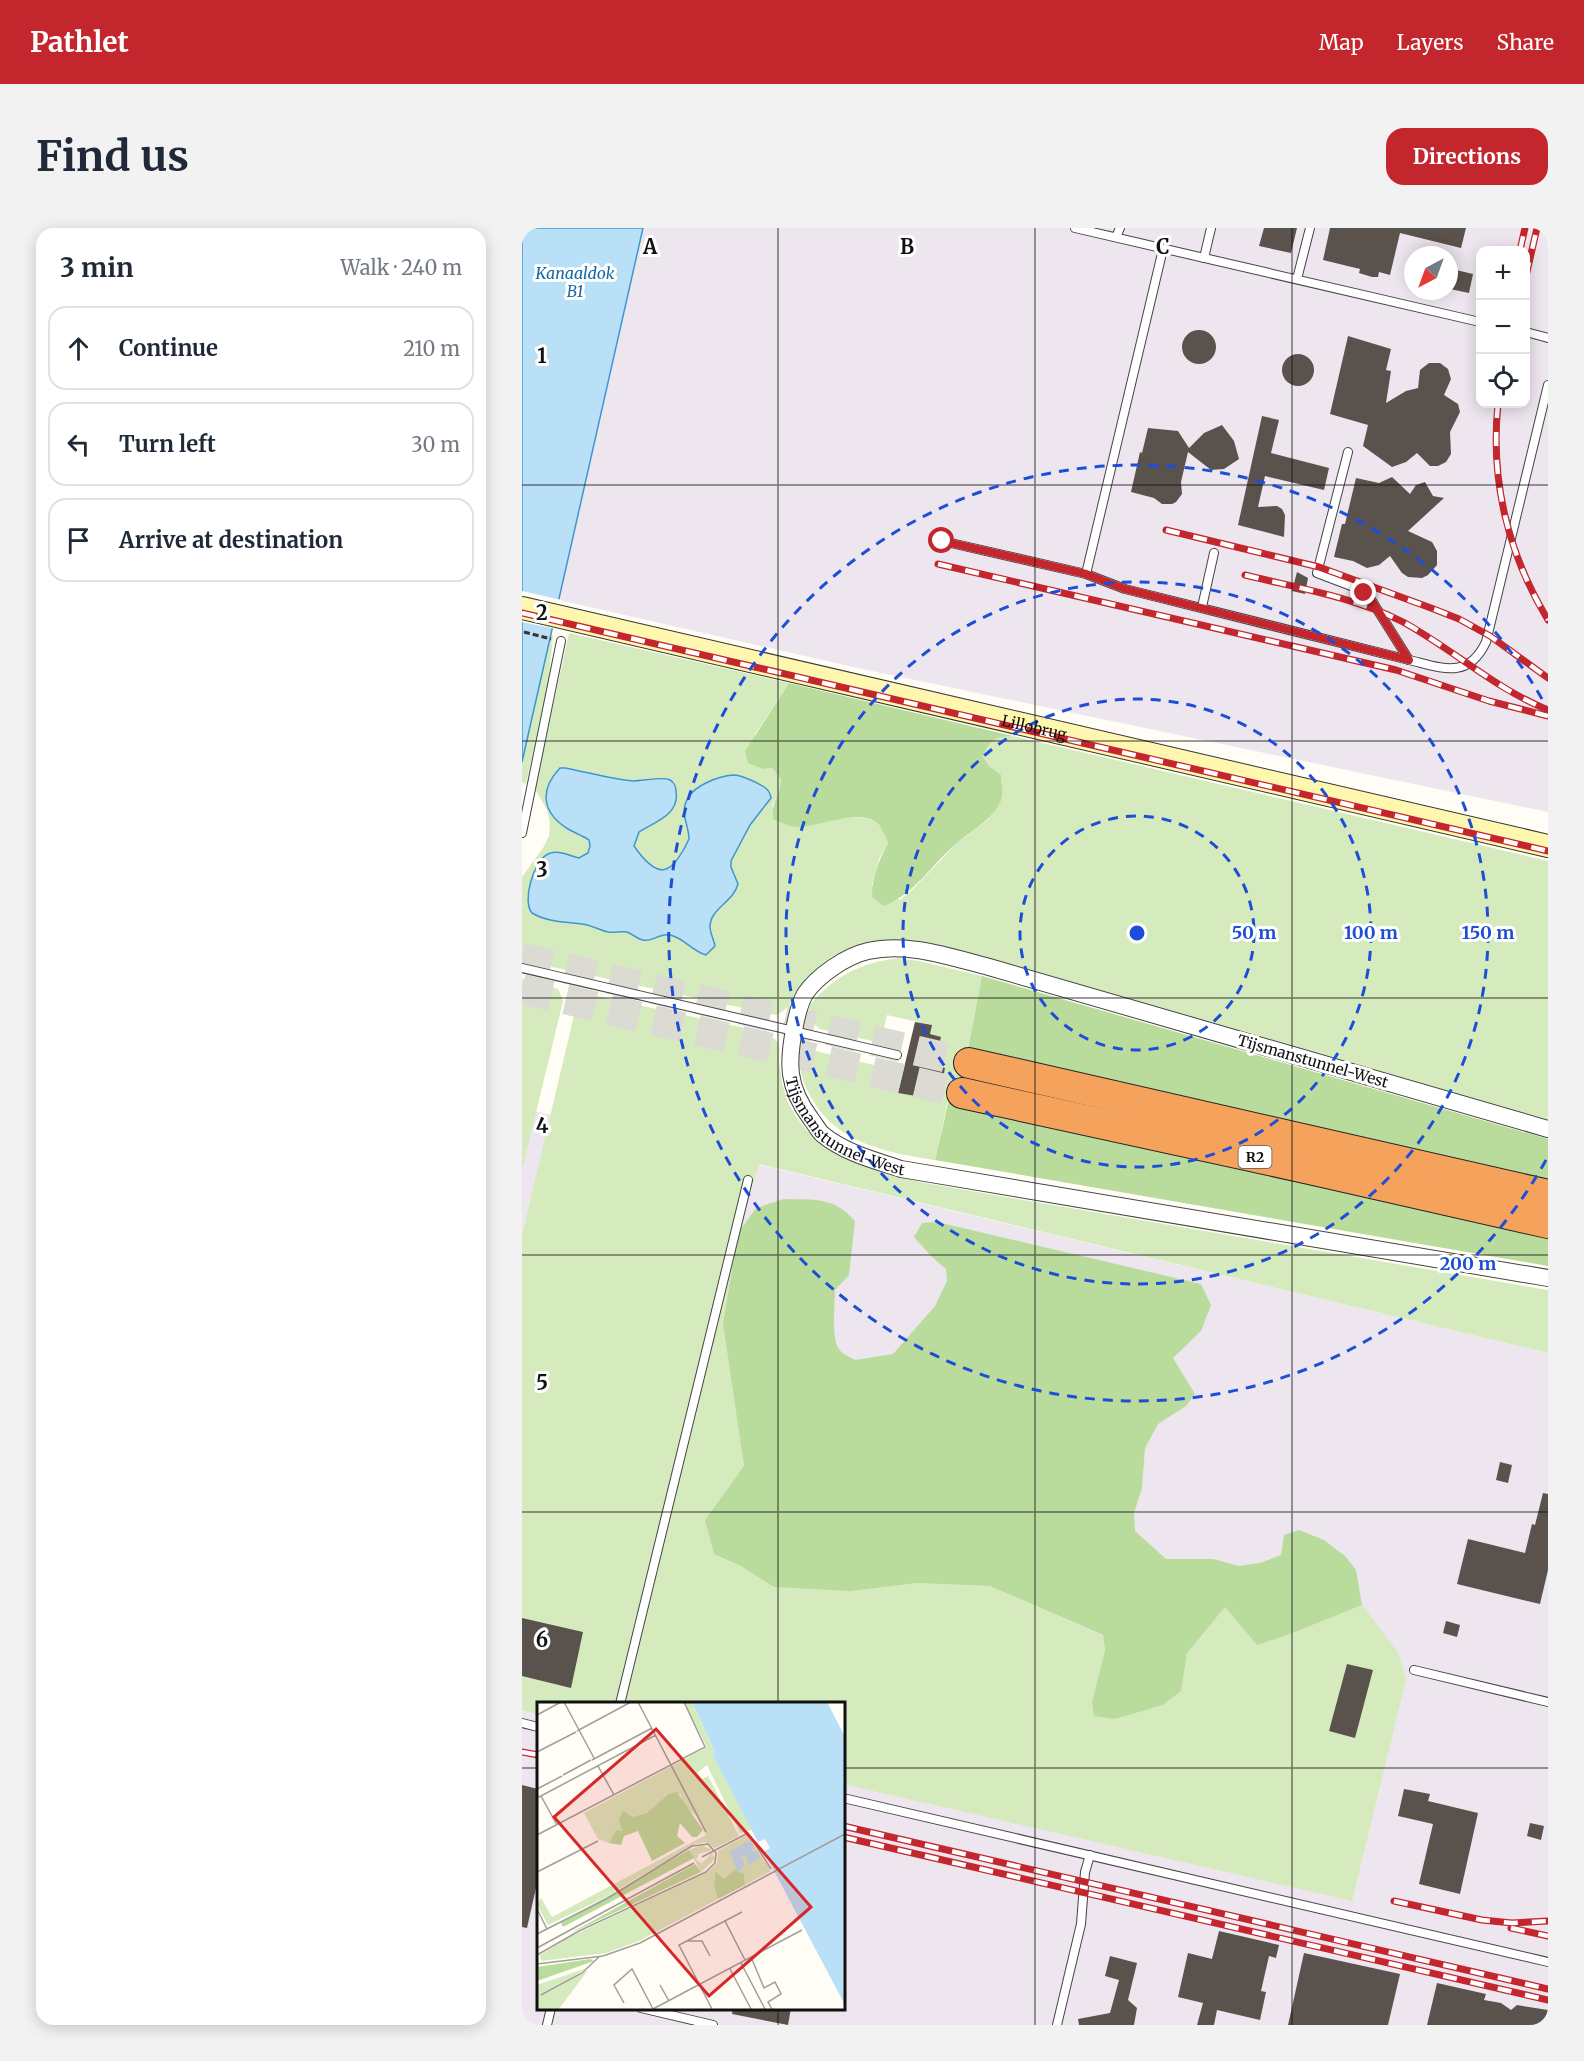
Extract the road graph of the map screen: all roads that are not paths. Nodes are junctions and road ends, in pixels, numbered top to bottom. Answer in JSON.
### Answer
{"nodes":[{"id":1,"x":1075,"y":228,"type":"edge"},
{"id":2,"x":1120,"y":228,"type":"edge"},
{"id":3,"x":1211,"y":228,"type":"edge"},
{"id":4,"x":1310,"y":228,"type":"edge"},
{"id":5,"x":1116,"y":237,"type":"junction"},
{"id":6,"x":1163,"y":249,"type":"junction"},
{"id":7,"x":1204,"y":258,"type":"junction"},
{"id":8,"x":1297,"y":279,"type":"junction"},
{"id":9,"x":1476,"y":321,"type":"edge"},
{"id":10,"x":1530,"y":333,"type":"edge"},
{"id":11,"x":1548,"y":338,"type":"edge"},
{"id":12,"x":1548,"y":385,"type":"edge"},
{"id":13,"x":1348,"y":452,"type":"dead end"},
{"id":14,"x":942,"y":541,"type":"dead end"},
{"id":15,"x":1214,"y":553,"type":"dead end"},
{"id":16,"x":1086,"y":574,"type":"junction"},
{"id":17,"x":1202,"y":607,"type":"junction"},
{"id":18,"x":522,"y":608,"type":"edge"},
{"id":19,"x":561,"y":641,"type":"road end"},
{"id":20,"x":1409,"y":660,"type":"junction"},
{"id":21,"x":522,"y":833,"type":"edge"},
{"id":22,"x":1548,"y":846,"type":"edge"},
{"id":23,"x":522,"y":968,"type":"edge"},
{"id":24,"x":794,"y":1032,"type":"junction"},
{"id":25,"x":897,"y":1055,"type":"dead end"},
{"id":26,"x":969,"y":1063,"type":"tunnel mouth"},
{"id":27,"x":962,"y":1093,"type":"tunnel mouth"},
{"id":28,"x":1548,"y":1129,"type":"edge"},
{"id":29,"x":748,"y":1180,"type":"dead end"},
{"id":30,"x":1548,"y":1195,"type":"edge"},
{"id":31,"x":1548,"y":1224,"type":"edge"},
{"id":32,"x":1548,"y":1278,"type":"edge"},
{"id":33,"x":1414,"y":1670,"type":"dead end"},
{"id":34,"x":620,"y":1702,"type":"edge"},
{"id":35,"x":1548,"y":1702,"type":"edge"},
{"id":36,"x":522,"y":1723,"type":"edge"},
{"id":37,"x":537,"y":1726,"type":"edge"},
{"id":38,"x":844,"y":1798,"type":"edge"},
{"id":39,"x":1090,"y":1855,"type":"junction"},
{"id":40,"x":1548,"y":1962,"type":"edge"},
{"id":41,"x":551,"y":2010,"type":"edge"},
{"id":42,"x":649,"y":2010,"type":"edge"},
{"id":43,"x":547,"y":2025,"type":"edge"},
{"id":44,"x":713,"y":2025,"type":"edge"},
{"id":45,"x":1057,"y":2025,"type":"edge"}],
"edges":[{"from":1,"to":5,"type":"lane"},
{"from":2,"to":5,"type":"lane"},
{"from":3,"to":7,"type":"lane"},
{"from":4,"to":8,"type":"lane"},
{"from":5,"to":6,"type":"lane"},
{"from":6,"to":7,"type":"lane"},
{"from":6,"to":16,"type":"lane"},
{"from":7,"to":8,"type":"lane"},
{"from":8,"to":9,"type":"lane"},
{"from":10,"to":11,"type":"lane"},
{"from":12,"to":20,"type":"lane"},
{"from":13,"to":20,"type":"lane"},
{"from":14,"to":16,"type":"lane"},
{"from":15,"to":17,"type":"lane"},
{"from":16,"to":17,"type":"lane"},
{"from":17,"to":20,"type":"lane"},
{"from":18,"to":22,"type":"street","name":"Lillobrug"},
{"from":19,"to":21,"type":"lane"},
{"from":23,"to":24,"type":"lane"},
{"from":24,"to":25,"type":"lane"},
{"from":24,"to":28,"type":"street","name":"Tijsmanstunnel-West"},
{"from":24,"to":32,"type":"street","name":"Tijsmanstunnel-West"},
{"from":26,"to":30,"type":"highway","number":"R2"},
{"from":27,"to":31,"type":"highway","number":"R2"},
{"from":29,"to":34,"type":"lane"},
{"from":33,"to":35,"type":"lane"},
{"from":36,"to":37,"type":"lane"},
{"from":38,"to":39,"type":"lane"},
{"from":39,"to":40,"type":"lane"},
{"from":39,"to":45,"type":"lane"},
{"from":41,"to":43,"type":"lane"},
{"from":42,"to":44,"type":"lane"}]}
